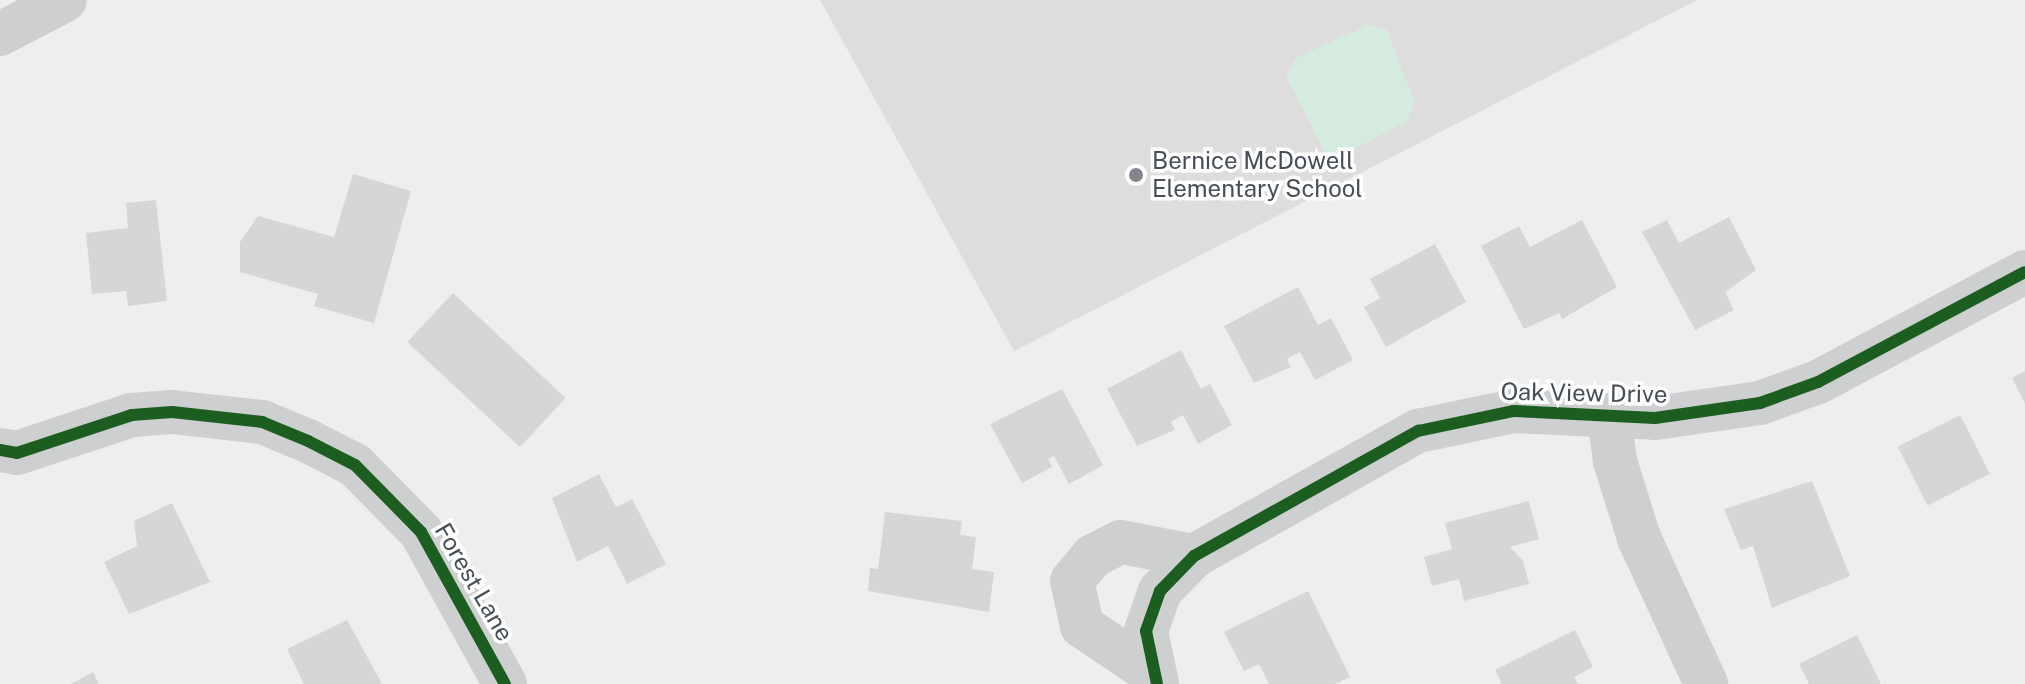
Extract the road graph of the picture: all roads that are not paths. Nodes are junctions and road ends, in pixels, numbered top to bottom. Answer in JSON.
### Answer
{"nodes":[{"id":1,"x":65,"y":0,"type":"edge"},
{"id":2,"x":0,"y":34,"type":"edge"},
{"id":3,"x":2025,"y":272,"type":"edge"},
{"id":4,"x":1609,"y":415,"type":"junction"},
{"id":5,"x":6,"y":461,"type":"edge"},
{"id":6,"x":1194,"y":556,"type":"junction"},
{"id":7,"x":1155,"y":679,"type":"edge"},
{"id":8,"x":505,"y":684,"type":"edge"},
{"id":9,"x":1706,"y":684,"type":"edge"}],
"edges":[{"from":1,"to":2,"type":"street"},
{"from":3,"to":4,"type":"street","name":"Oak View Drive"},
{"from":4,"to":6,"type":"street","name":"Oak View Drive"},
{"from":4,"to":9,"type":"street"},
{"from":5,"to":8,"type":"street","name":"Forest Lane"},
{"from":6,"to":7,"type":"street","name":"Oak View Drive"},
{"from":6,"to":7,"type":"street","name":"Oak View Drive"}]}
